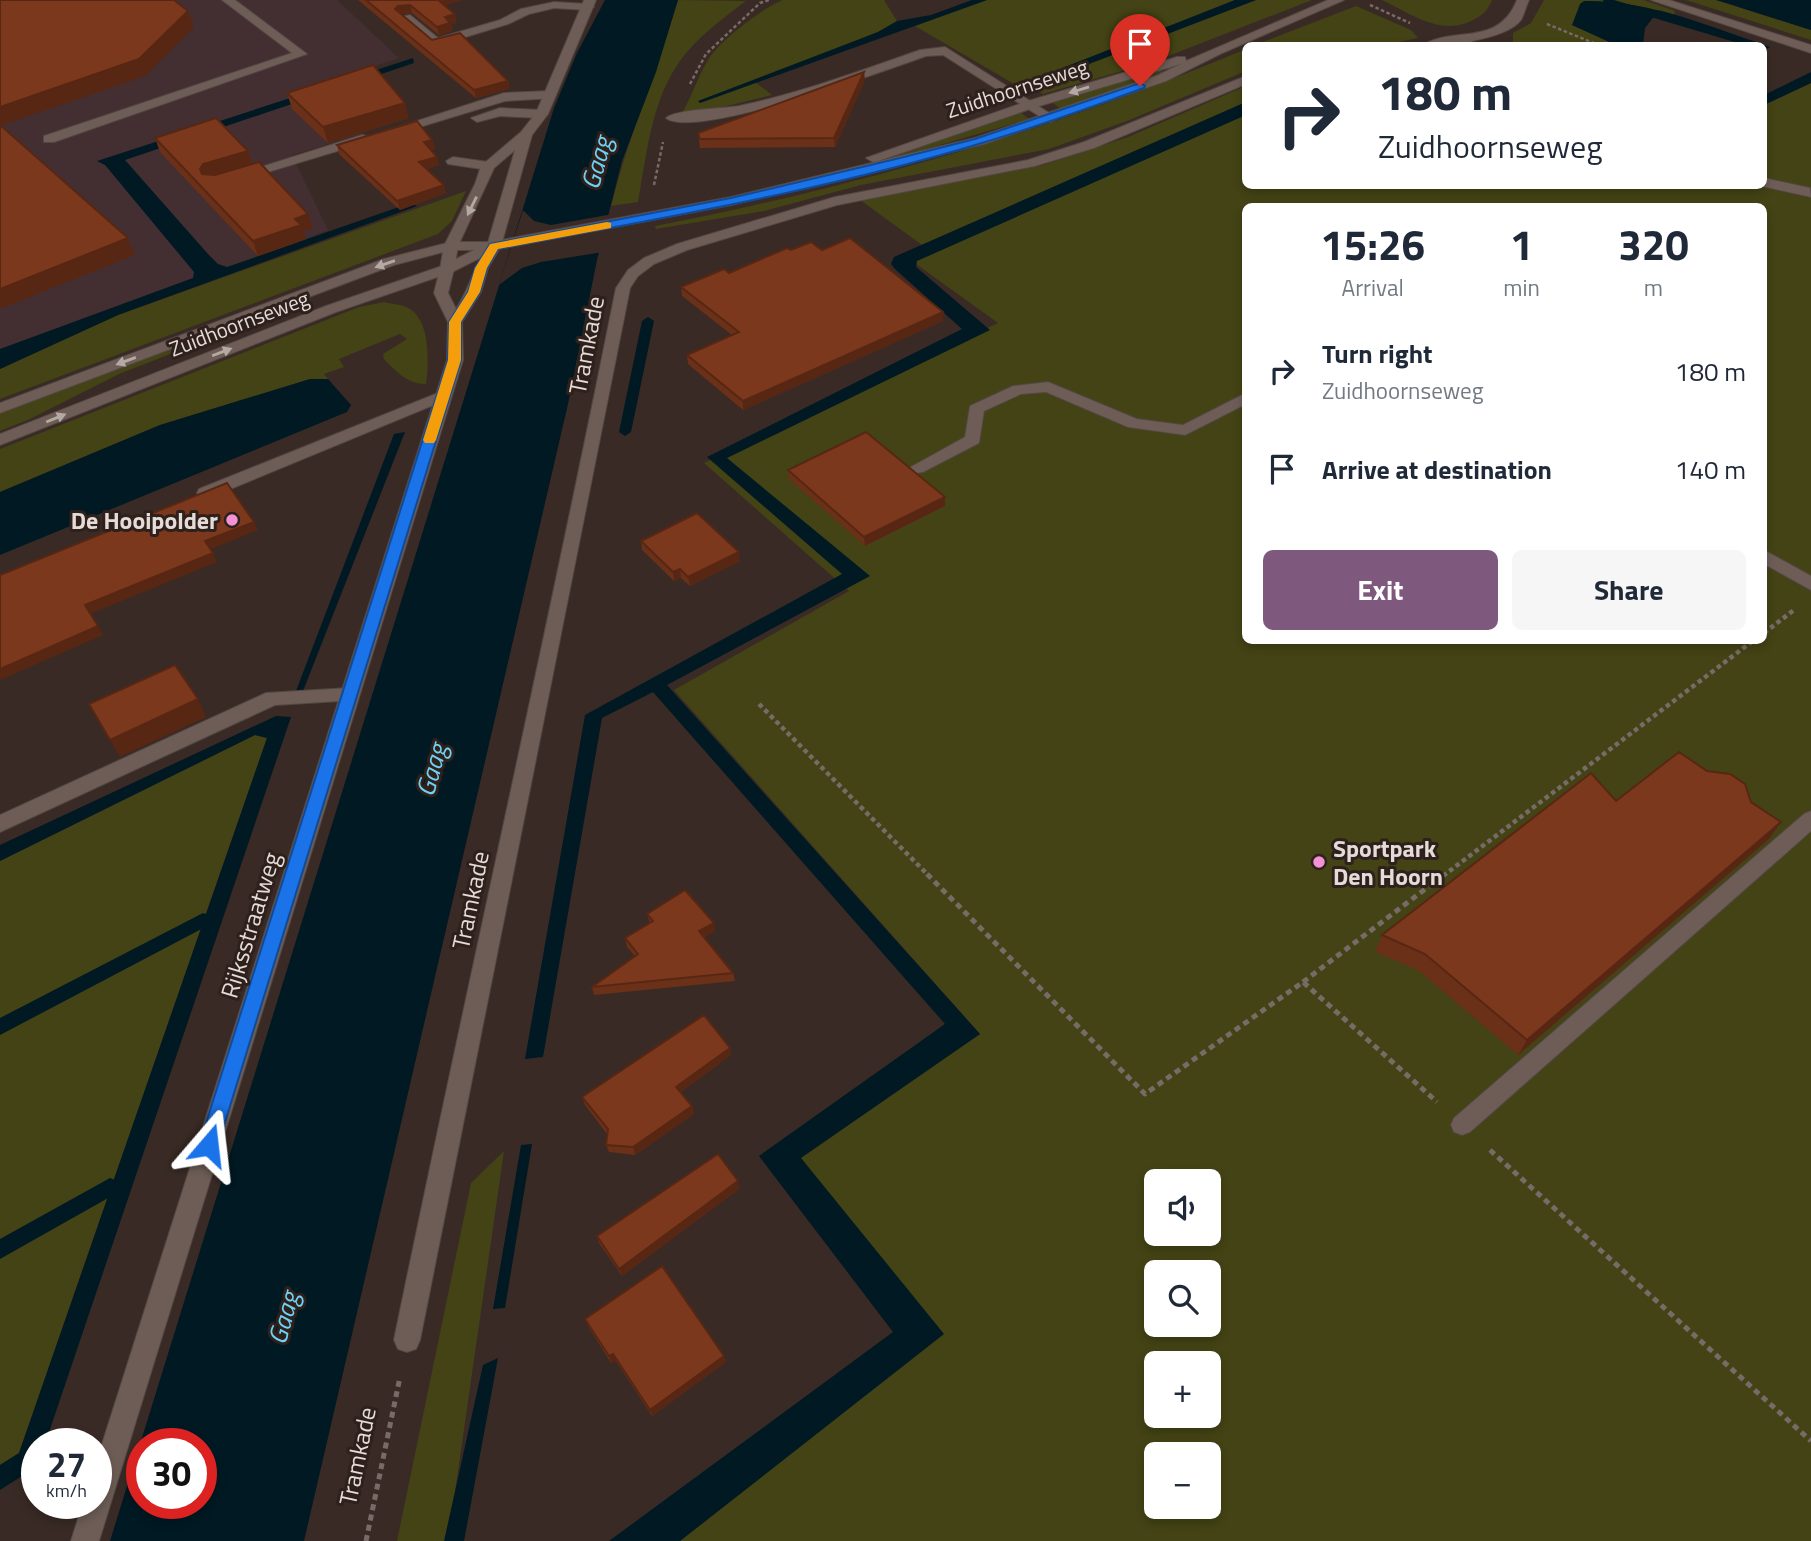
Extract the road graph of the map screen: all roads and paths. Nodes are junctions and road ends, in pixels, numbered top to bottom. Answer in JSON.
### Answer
{"nodes":[{"id":1,"x":228,"y":0,"type":"edge"},
{"id":2,"x":754,"y":0,"type":"edge"},
{"id":3,"x":769,"y":0,"type":"edge"},
{"id":4,"x":1338,"y":0,"type":"edge"},
{"id":5,"x":1523,"y":0,"type":"edge"},
{"id":6,"x":1657,"y":0,"type":"edge"},
{"id":7,"x":760,"y":3,"type":"junction"},
{"id":8,"x":589,"y":4,"type":"edge"},
{"id":9,"x":406,"y":17,"type":"edge"},
{"id":10,"x":1515,"y":20,"type":"junction"},
{"id":11,"x":1460,"y":41,"type":"junction"},
{"id":12,"x":1453,"y":42,"type":"edge"},
{"id":13,"x":1463,"y":42,"type":"edge"},
{"id":14,"x":1592,"y":42,"type":"edge"},
{"id":15,"x":1811,"y":49,"type":"edge"},
{"id":16,"x":1216,"y":51,"type":"junction"},
{"id":17,"x":1242,"y":82,"type":"edge"},
{"id":18,"x":550,"y":95,"type":"junction"},
{"id":19,"x":1032,"y":104,"type":"junction"},
{"id":20,"x":542,"y":114,"type":"junction"},
{"id":21,"x":1051,"y":117,"type":"junction"},
{"id":22,"x":672,"y":118,"type":"junction"},
{"id":23,"x":429,"y":132,"type":"edge"},
{"id":24,"x":526,"y":135,"type":"junction"},
{"id":25,"x":49,"y":139,"type":"dead end"},
{"id":26,"x":453,"y":161,"type":"dead end"},
{"id":27,"x":488,"y":166,"type":"junction"},
{"id":28,"x":835,"y":175,"type":"junction"},
{"id":29,"x":227,"y":180,"type":"edge"},
{"id":30,"x":1767,"y":184,"type":"edge"},
{"id":31,"x":653,"y":188,"type":"dead end"},
{"id":32,"x":1811,"y":192,"type":"edge"},
{"id":33,"x":451,"y":246,"type":"junction"},
{"id":34,"x":494,"y":246,"type":"junction"},
{"id":35,"x":447,"y":269,"type":"junction"},
{"id":36,"x":455,"y":322,"type":"junction"},
{"id":37,"x":443,"y":396,"type":"junction"},
{"id":38,"x":1242,"y":400,"type":"edge"},
{"id":39,"x":0,"y":408,"type":"edge"},
{"id":40,"x":0,"y":440,"type":"edge"},
{"id":41,"x":917,"y":468,"type":"dead end"},
{"id":42,"x":189,"y":500,"type":"edge"},
{"id":43,"x":1767,"y":558,"type":"edge"},
{"id":44,"x":1811,"y":584,"type":"edge"},
{"id":45,"x":1802,"y":604,"type":"dead end"},
{"id":46,"x":1767,"y":631,"type":"edge"},
{"id":47,"x":1749,"y":644,"type":"edge"},
{"id":48,"x":349,"y":695,"type":"junction"},
{"id":49,"x":759,"y":704,"type":"dead end"},
{"id":50,"x":1811,"y":819,"type":"edge"},
{"id":51,"x":0,"y":824,"type":"edge"},
{"id":52,"x":1303,"y":982,"type":"junction"},
{"id":53,"x":1462,"y":1125,"type":"junction"},
{"id":54,"x":407,"y":1340,"type":"joint"},
{"id":55,"x":1811,"y":1441,"type":"edge"},
{"id":56,"x":85,"y":1541,"type":"edge"},
{"id":57,"x":366,"y":1541,"type":"edge"}],
"edges":[{"from":1,"to":25,"type":"street"},
{"from":2,"to":7,"type":"path"},
{"from":3,"to":7,"type":"path"},
{"from":4,"to":16,"type":"street","name":"Zuidhoornseweg"},
{"from":5,"to":10,"type":"street"},
{"from":6,"to":15,"type":"street"},
{"from":7,"to":22,"type":"path"},
{"from":8,"to":9,"type":"street"},
{"from":8,"to":18,"type":"street","name":"Rijksstraatweg"},
{"from":10,"to":11,"type":"street"},
{"from":10,"to":14,"type":"path"},
{"from":11,"to":12,"type":"street"},
{"from":11,"to":13,"type":"street"},
{"from":16,"to":19,"type":"street","name":"Zuidhoornseweg","one_way":true},
{"from":16,"to":21,"type":"street","name":"Zuidhoornseweg"},
{"from":17,"to":54,"type":"street","name":"Tramkade"},
{"from":18,"to":20,"type":"street","name":"Rijksstraatweg"},
{"from":18,"to":29,"type":"street"},
{"from":19,"to":21,"type":"street"},
{"from":19,"to":22,"type":"street"},
{"from":19,"to":28,"type":"street","name":"Zuidhoornseweg"},
{"from":20,"to":23,"type":"street"},
{"from":20,"to":24,"type":"street","name":"Rijksstraatweg"},
{"from":21,"to":28,"type":"street","name":"Zuidhoornseweg"},
{"from":22,"to":31,"type":"path"},
{"from":24,"to":27,"type":"street","name":"Rijksstraatweg"},
{"from":24,"to":34,"type":"street","name":"Rijksstraatweg"},
{"from":26,"to":27,"type":"street"},
{"from":27,"to":33,"type":"street","name":"Rijksstraatweg","one_way":true},
{"from":28,"to":34,"type":"street","name":"Zuidhoornseweg"},
{"from":30,"to":32,"type":"street"},
{"from":33,"to":34,"type":"street","name":"Zuidhoornseweg"},
{"from":33,"to":35,"type":"street","name":"Rijksstraatweg"},
{"from":33,"to":39,"type":"street","name":"Zuidhoornseweg","one_way":true},
{"from":34,"to":35,"type":"main road","name":"Zuidhoornseweg"},
{"from":34,"to":36,"type":"street","name":"Rijksstraatweg"},
{"from":35,"to":36,"type":"street","name":"Rijksstraatweg"},
{"from":40,"to":35,"type":"street","name":"Zuidhoornseweg","one_way":true},
{"from":36,"to":37,"type":"street","name":"Rijksstraatweg"},
{"from":37,"to":42,"type":"street"},
{"from":37,"to":48,"type":"street","name":"Rijksstraatweg"},
{"from":38,"to":41,"type":"street"},
{"from":43,"to":44,"type":"street"},
{"from":45,"to":46,"type":"path"},
{"from":47,"to":52,"type":"path"},
{"from":48,"to":51,"type":"street"},
{"from":48,"to":56,"type":"street","name":"Rijksstraatweg"},
{"from":49,"to":52,"type":"path"},
{"from":50,"to":53,"type":"street"},
{"from":52,"to":53,"type":"path"},
{"from":53,"to":55,"type":"path"},
{"from":54,"to":57,"type":"path","name":"Tramkade"}]}
